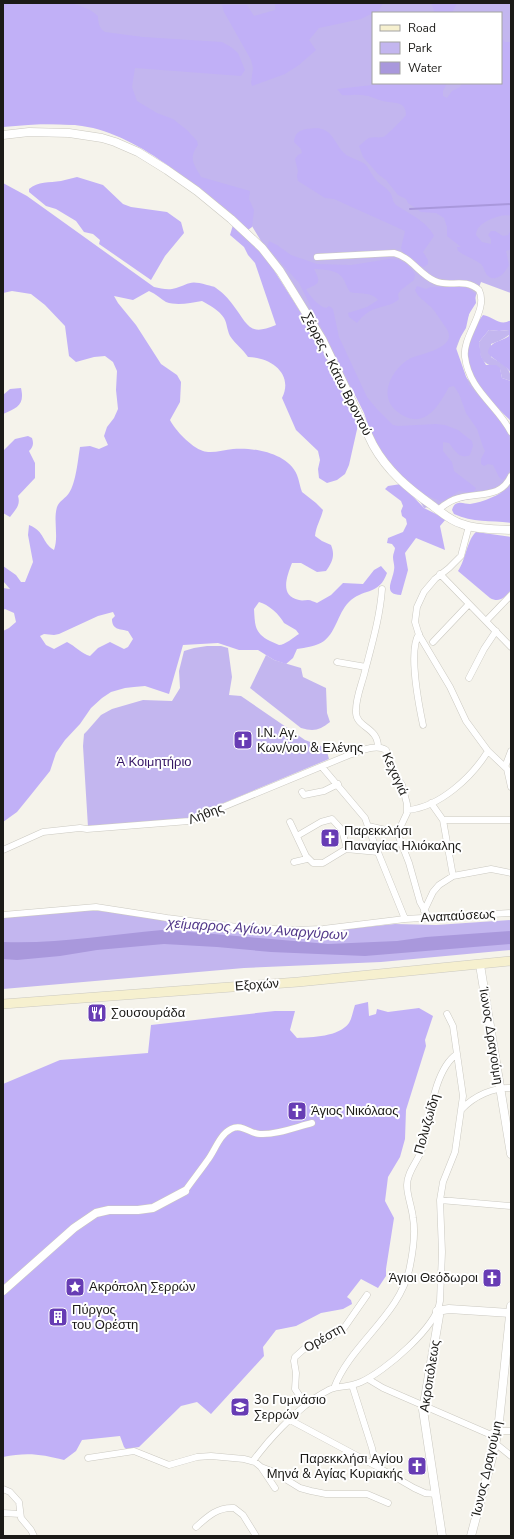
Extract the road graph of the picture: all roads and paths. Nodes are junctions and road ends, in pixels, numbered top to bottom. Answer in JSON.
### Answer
{"nodes":[{"id":1,"x":3,"y":134,"type":"edge"},
{"id":2,"x":317,"y":257,"type":"dead end"},
{"id":3,"x":511,"y":432,"type":"edge"},
{"id":4,"x":511,"y":476,"type":"edge"},
{"id":5,"x":438,"y":510,"type":"junction"},
{"id":6,"x":469,"y":526,"type":"junction"},
{"id":7,"x":511,"y":530,"type":"edge"},
{"id":8,"x":440,"y":574,"type":"junction"},
{"id":9,"x":382,"y":589,"type":"dead end"},
{"id":10,"x":511,"y":595,"type":"edge"},
{"id":11,"x":469,"y":604,"type":"junction"},
{"id":12,"x":486,"y":621,"type":"junction"},
{"id":13,"x":496,"y":631,"type":"junction"},
{"id":14,"x":419,"y":634,"type":"junction"},
{"id":15,"x":433,"y":642,"type":"dead end"},
{"id":16,"x":511,"y":647,"type":"edge"},
{"id":17,"x":337,"y":662,"type":"dead end"},
{"id":18,"x":366,"y":667,"type":"junction"},
{"id":19,"x":469,"y":678,"type":"dead end"},
{"id":20,"x":423,"y":725,"type":"dead end"},
{"id":21,"x":378,"y":747,"type":"junction"},
{"id":22,"x":488,"y":750,"type":"junction"},
{"id":23,"x":511,"y":751,"type":"edge"},
{"id":24,"x":322,"y":766,"type":"junction"},
{"id":25,"x":505,"y":767,"type":"junction"},
{"id":26,"x":511,"y":783,"type":"edge"},
{"id":27,"x":338,"y":784,"type":"junction"},
{"id":28,"x":302,"y":792,"type":"dead end"},
{"id":29,"x":431,"y":803,"type":"junction"},
{"id":30,"x":408,"y":810,"type":"junction"},
{"id":31,"x":443,"y":820,"type":"junction"},
{"id":32,"x":511,"y":820,"type":"edge"},
{"id":33,"x":290,"y":822,"type":"dead end"},
{"id":34,"x":368,"y":826,"type":"junction"},
{"id":35,"x":398,"y":832,"type":"junction"},
{"id":36,"x":297,"y":836,"type":"junction"},
{"id":37,"x":347,"y":849,"type":"junction"},
{"id":38,"x":3,"y":850,"type":"edge"},
{"id":39,"x":378,"y":852,"type":"junction"},
{"id":40,"x":307,"y":858,"type":"junction"},
{"id":41,"x":294,"y":862,"type":"dead end"},
{"id":42,"x":511,"y":873,"type":"edge"},
{"id":43,"x":453,"y":876,"type":"junction"},
{"id":44,"x":424,"y":911,"type":"junction"},
{"id":45,"x":511,"y":913,"type":"edge"},
{"id":46,"x":3,"y":914,"type":"edge"},
{"id":47,"x":429,"y":918,"type":"junction"},
{"id":48,"x":405,"y":919,"type":"junction"},
{"id":49,"x":511,"y":961,"type":"edge"},
{"id":50,"x":480,"y":965,"type":"junction"},
{"id":51,"x":3,"y":1004,"type":"edge"},
{"id":52,"x":447,"y":1014,"type":"dead end"},
{"id":53,"x":457,"y":1054,"type":"junction"},
{"id":54,"x":499,"y":1088,"type":"junction"},
{"id":55,"x":511,"y":1088,"type":"edge"},
{"id":56,"x":462,"y":1109,"type":"junction"},
{"id":57,"x":312,"y":1123,"type":"dead end"},
{"id":58,"x":511,"y":1154,"type":"edge"},
{"id":59,"x":185,"y":1191,"type":"joint"},
{"id":60,"x":440,"y":1200,"type":"junction"},
{"id":61,"x":511,"y":1206,"type":"edge"},
{"id":62,"x":3,"y":1291,"type":"edge"},
{"id":63,"x":368,"y":1295,"type":"dead end"},
{"id":64,"x":511,"y":1310,"type":"edge"},
{"id":65,"x":439,"y":1311,"type":"junction"},
{"id":66,"x":368,"y":1378,"type":"junction"},
{"id":67,"x":352,"y":1385,"type":"junction"},
{"id":68,"x":334,"y":1388,"type":"junction"},
{"id":69,"x":306,"y":1405,"type":"junction"},
{"id":70,"x":423,"y":1406,"type":"junction"},
{"id":71,"x":290,"y":1420,"type":"junction"},
{"id":72,"x":498,"y":1431,"type":"junction"},
{"id":73,"x":511,"y":1431,"type":"edge"},
{"id":74,"x":489,"y":1434,"type":"junction"},
{"id":75,"x":495,"y":1443,"type":"junction"},
{"id":76,"x":511,"y":1456,"type":"edge"},
{"id":77,"x":88,"y":1458,"type":"dead end"},
{"id":78,"x":253,"y":1461,"type":"junction"},
{"id":79,"x":376,"y":1466,"type":"junction"},
{"id":80,"x":261,"y":1467,"type":"junction"},
{"id":81,"x":275,"y":1488,"type":"dead end"},
{"id":82,"x":3,"y":1489,"type":"edge"},
{"id":83,"x":436,"y":1494,"type":"junction"},
{"id":84,"x":388,"y":1503,"type":"dead end"},
{"id":85,"x":3,"y":1513,"type":"edge"},
{"id":86,"x":19,"y":1513,"type":"junction"},
{"id":87,"x":196,"y":1528,"type":"dead end"},
{"id":88,"x":34,"y":1536,"type":"edge"},
{"id":89,"x":256,"y":1536,"type":"edge"},
{"id":90,"x":442,"y":1536,"type":"edge"},
{"id":91,"x":471,"y":1536,"type":"edge"}],
"edges":[{"from":1,"to":5,"type":"street","name":"Σέρρες - Κάτω Βροντού"},
{"from":2,"to":3,"type":"street"},
{"from":4,"to":5,"type":"street"},
{"from":5,"to":6,"type":"street","name":"Σέρρες - Κάτω Βροντού"},
{"from":6,"to":7,"type":"street","name":"Σέρρες - Κάτω Βροντού"},
{"from":6,"to":8,"type":"street"},
{"from":8,"to":11,"type":"street"},
{"from":8,"to":14,"type":"street"},
{"from":9,"to":18,"type":"street","name":"Κεχαγιά"},
{"from":10,"to":12,"type":"street"},
{"from":11,"to":12,"type":"street"},
{"from":11,"to":15,"type":"street"},
{"from":12,"to":13,"type":"street"},
{"from":13,"to":16,"type":"street"},
{"from":13,"to":19,"type":"street"},
{"from":14,"to":20,"type":"street"},
{"from":14,"to":22,"type":"street"},
{"from":17,"to":18,"type":"street"},
{"from":18,"to":21,"type":"street","name":"Κεχαγιά"},
{"from":21,"to":24,"type":"street","name":"Λήθης"},
{"from":21,"to":30,"type":"street","name":"Κεχαγιά"},
{"from":22,"to":25,"type":"street"},
{"from":22,"to":29,"type":"street"},
{"from":23,"to":25,"type":"street"},
{"from":24,"to":27,"type":"street","name":"Αναπαύσεως"},
{"from":24,"to":38,"type":"street","name":"Λήθης"},
{"from":25,"to":26,"type":"street"},
{"from":27,"to":28,"type":"street"},
{"from":27,"to":34,"type":"street","name":"Αναπαύσεως"},
{"from":29,"to":30,"type":"street"},
{"from":29,"to":31,"type":"street"},
{"from":30,"to":35,"type":"street","name":"Κεχαγιά"},
{"from":31,"to":32,"type":"street"},
{"from":31,"to":43,"type":"street"},
{"from":33,"to":36,"type":"street"},
{"from":34,"to":35,"type":"street"},
{"from":34,"to":39,"type":"street","name":"Αναπαύσεως"},
{"from":35,"to":44,"type":"street"},
{"from":36,"to":37,"type":"street"},
{"from":36,"to":40,"type":"street"},
{"from":37,"to":39,"type":"street"},
{"from":37,"to":40,"type":"street"},
{"from":39,"to":48,"type":"street","name":"Αναπαύσεως"},
{"from":40,"to":41,"type":"street"},
{"from":42,"to":43,"type":"street"},
{"from":43,"to":44,"type":"street"},
{"from":44,"to":47,"type":"street"},
{"from":45,"to":47,"type":"street","name":"Αναπαύσεως"},
{"from":46,"to":48,"type":"street"},
{"from":47,"to":48,"type":"street","name":"Αναπαύσεως"},
{"from":49,"to":50,"type":"main road","name":"Εξοχών"},
{"from":50,"to":51,"type":"main road","name":"Εξοχών"},
{"from":50,"to":54,"type":"street","name":"Ίωνος Δραγούμη"},
{"from":52,"to":53,"type":"street"},
{"from":53,"to":56,"type":"street"},
{"from":53,"to":68,"type":"street","name":"Πολυζωίδη"},
{"from":54,"to":55,"type":"street"},
{"from":54,"to":56,"type":"street"},
{"from":54,"to":58,"type":"street","name":"Ίωνος Δραγούμη"},
{"from":56,"to":60,"type":"street"},
{"from":57,"to":59,"type":"street"},
{"from":59,"to":62,"type":"street"},
{"from":60,"to":61,"type":"street"},
{"from":60,"to":65,"type":"street"},
{"from":63,"to":69,"type":"street","name":"Ορέστη"},
{"from":64,"to":65,"type":"street"},
{"from":64,"to":72,"type":"street","name":"Ίωνος Δραγούμη"},
{"from":65,"to":66,"type":"street"},
{"from":65,"to":70,"type":"street","name":"Ακροπόλεως"},
{"from":66,"to":67,"type":"street"},
{"from":66,"to":70,"type":"street"},
{"from":67,"to":68,"type":"street"},
{"from":67,"to":79,"type":"street"},
{"from":68,"to":69,"type":"street"},
{"from":69,"to":71,"type":"street"},
{"from":70,"to":74,"type":"street"},
{"from":70,"to":83,"type":"street","name":"Ακροπόλεως"},
{"from":71,"to":78,"type":"street"},
{"from":71,"to":79,"type":"street"},
{"from":72,"to":73,"type":"street"},
{"from":72,"to":74,"type":"street"},
{"from":72,"to":75,"type":"street","name":"Ίωνος Δραγούμη"},
{"from":74,"to":75,"type":"street"},
{"from":75,"to":76,"type":"street"},
{"from":75,"to":91,"type":"street","name":"Ίωνος Δραγούμη"},
{"from":77,"to":78,"type":"street"},
{"from":78,"to":80,"type":"street"},
{"from":79,"to":83,"type":"street"},
{"from":80,"to":81,"type":"street"},
{"from":80,"to":84,"type":"street"},
{"from":82,"to":86,"type":"street"},
{"from":83,"to":90,"type":"street","name":"Ακροπόλεως"},
{"from":85,"to":86,"type":"street"},
{"from":86,"to":88,"type":"street"},
{"from":87,"to":89,"type":"street"}]}
